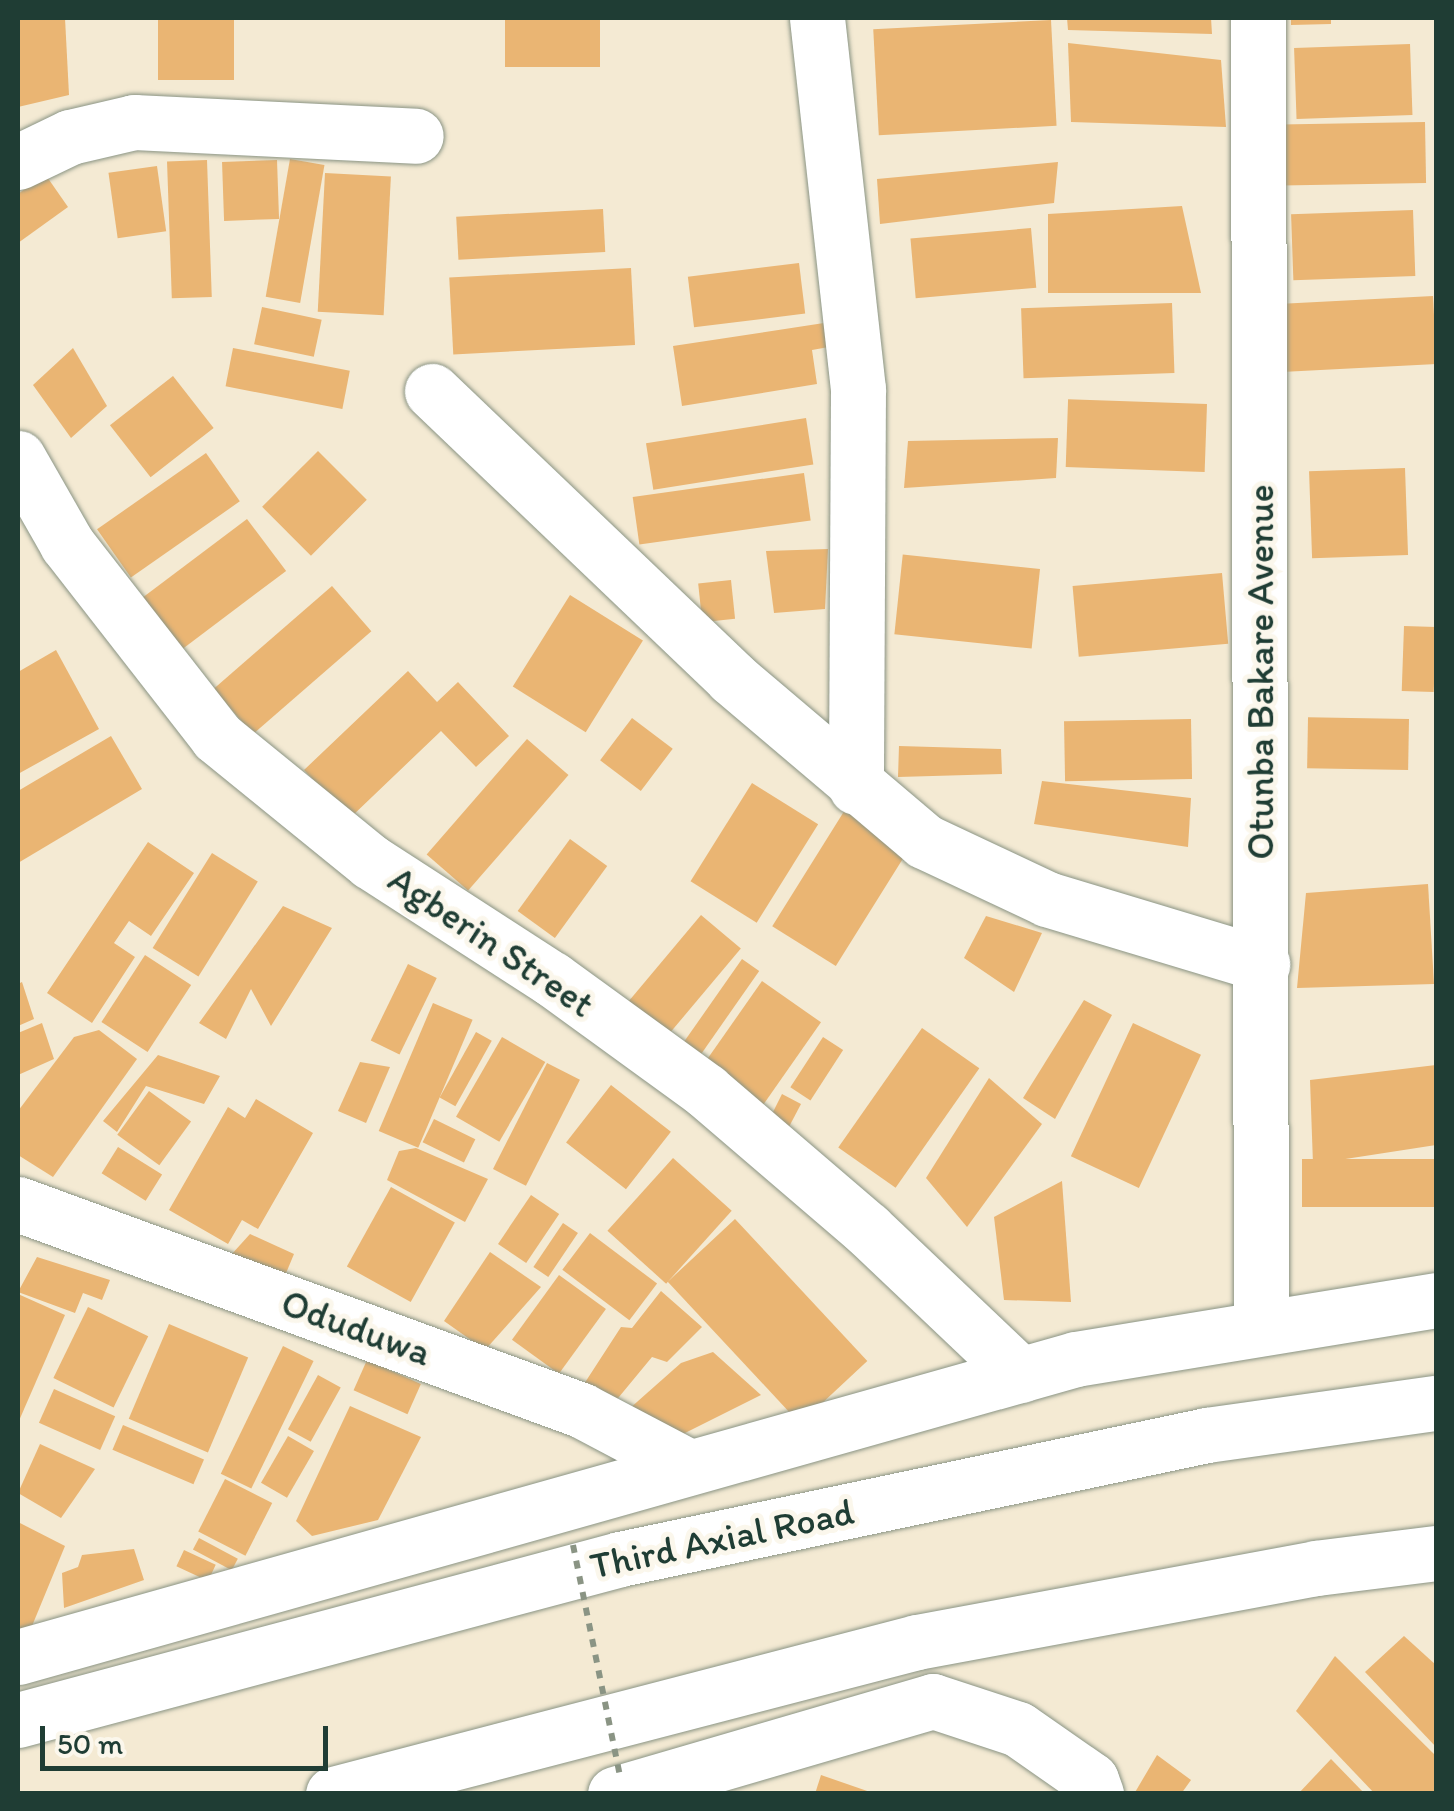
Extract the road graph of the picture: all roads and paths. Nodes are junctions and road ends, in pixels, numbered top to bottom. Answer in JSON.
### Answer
{"nodes":[{"id":1,"x":817,"y":18,"type":"edge"},
{"id":2,"x":1258,"y":18,"type":"edge"},
{"id":3,"x":416,"y":136,"type":"dead end"},
{"id":4,"x":18,"y":162,"type":"edge"},
{"id":5,"x":432,"y":390,"type":"dead end"},
{"id":6,"x":18,"y":458,"type":"edge"},
{"id":7,"x":856,"y":787,"type":"junction"},
{"id":8,"x":1262,"y":964,"type":"junction"},
{"id":9,"x":18,"y":1204,"type":"edge"},
{"id":10,"x":1436,"y":1300,"type":"edge"},
{"id":11,"x":1261,"y":1326,"type":"junction"},
{"id":12,"x":1021,"y":1375,"type":"junction"},
{"id":13,"x":1436,"y":1403,"type":"edge"},
{"id":14,"x":689,"y":1467,"type":"junction"},
{"id":15,"x":572,"y":1545,"type":"dead end"},
{"id":16,"x":1436,"y":1554,"type":"edge"},
{"id":17,"x":917,"y":1642,"type":"junction"},
{"id":18,"x":18,"y":1658,"type":"edge"},
{"id":19,"x":932,"y":1701,"type":"junction"},
{"id":20,"x":18,"y":1720,"type":"edge"},
{"id":21,"x":617,"y":1782,"type":"edge"},
{"id":22,"x":333,"y":1794,"type":"edge"},
{"id":23,"x":1096,"y":1794,"type":"edge"}],
"edges":[{"from":1,"to":7,"type":"main road"},
{"from":2,"to":8,"type":"main road","name":"Otunba Bakare Avenue"},
{"from":3,"to":4,"type":"main road"},
{"from":5,"to":7,"type":"main road"},
{"from":6,"to":12,"type":"main road","name":"Agberin Street"},
{"from":7,"to":8,"type":"main road"},
{"from":8,"to":11,"type":"main road","name":"Otunba Bakare Avenue"},
{"from":9,"to":14,"type":"main road","name":"Oduduwa"},
{"from":10,"to":11,"type":"main road"},
{"from":11,"to":12,"type":"main road"},
{"from":12,"to":14,"type":"main road"},
{"from":13,"to":20,"type":"main road","name":"Third Axial Road"},
{"from":14,"to":18,"type":"main road"},
{"from":15,"to":21,"type":"path","bridge":true},
{"from":16,"to":17,"type":"main road"},
{"from":17,"to":19,"type":"main road"},
{"from":17,"to":22,"type":"main road"},
{"from":19,"to":21,"type":"main road"},
{"from":19,"to":23,"type":"main road"}]}
